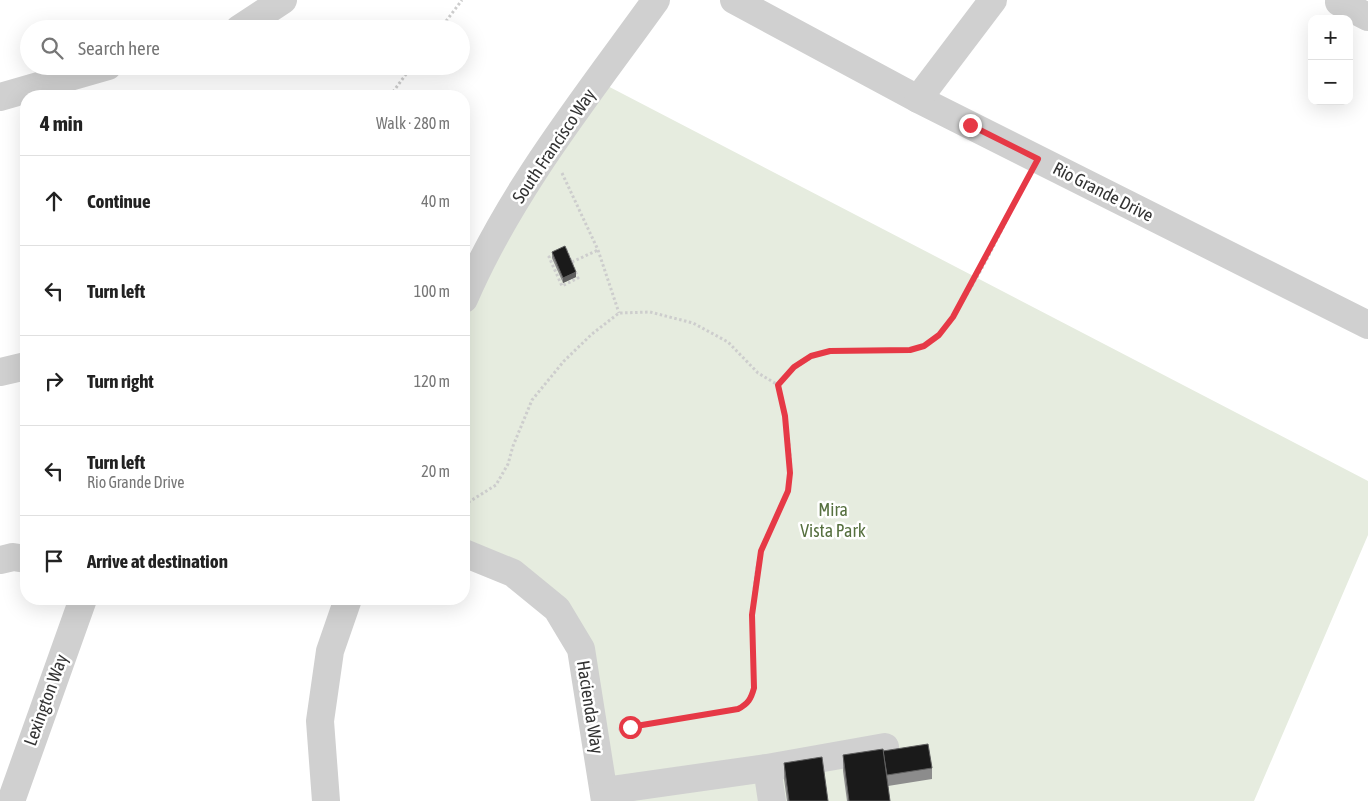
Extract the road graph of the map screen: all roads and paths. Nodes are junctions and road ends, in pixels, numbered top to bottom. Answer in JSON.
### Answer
{"nodes":[{"id":1,"x":283,"y":0,"type":"edge"},
{"id":2,"x":462,"y":0,"type":"edge"},
{"id":3,"x":656,"y":0,"type":"edge"},
{"id":4,"x":734,"y":0,"type":"edge"},
{"id":5,"x":993,"y":0,"type":"edge"},
{"id":6,"x":1339,"y":2,"type":"dead end"},
{"id":7,"x":1368,"y":17,"type":"edge"},
{"id":8,"x":253,"y":20,"type":"edge"},
{"id":9,"x":447,"y":20,"type":"edge"},
{"id":10,"x":77,"y":75,"type":"edge"},
{"id":11,"x":405,"y":75,"type":"edge"},
{"id":12,"x":24,"y":90,"type":"edge"},
{"id":13,"x":394,"y":90,"type":"edge"},
{"id":14,"x":20,"y":91,"type":"edge"},
{"id":15,"x":0,"y":97,"type":"edge"},
{"id":16,"x":918,"y":99,"type":"junction"},
{"id":17,"x":542,"y":157,"type":"junction"},
{"id":18,"x":1038,"y":159,"type":"junction"},
{"id":19,"x":598,"y":250,"type":"junction"},
{"id":20,"x":572,"y":262,"type":"junction"},
{"id":21,"x":470,"y":285,"type":"edge"},
{"id":22,"x":619,"y":313,"type":"junction"},
{"id":23,"x":1368,"y":325,"type":"edge"},
{"id":24,"x":20,"y":367,"type":"edge"},
{"id":25,"x":0,"y":372,"type":"edge"},
{"id":26,"x":778,"y":385,"type":"junction"},
{"id":27,"x":470,"y":501,"type":"edge"},
{"id":28,"x":470,"y":555,"type":"edge"},
{"id":29,"x":20,"y":558,"type":"edge"},
{"id":30,"x":0,"y":560,"type":"edge"},
{"id":31,"x":81,"y":605,"type":"edge"},
{"id":32,"x":346,"y":605,"type":"edge"},
{"id":33,"x":594,"y":732,"type":"junction"},
{"id":34,"x":885,"y":747,"type":"dead end"},
{"id":35,"x":767,"y":768,"type":"junction"},
{"id":36,"x":604,"y":796,"type":"edge"},
{"id":37,"x":11,"y":801,"type":"edge"},
{"id":38,"x":326,"y":801,"type":"edge"},
{"id":39,"x":772,"y":801,"type":"edge"}],
"edges":[{"from":1,"to":8,"type":"street"},
{"from":2,"to":9,"type":"path"},
{"from":3,"to":17,"type":"street","name":"South Francisco Way"},
{"from":4,"to":16,"type":"street","name":"Rio Grande Drive"},
{"from":5,"to":16,"type":"street"},
{"from":6,"to":7,"type":"street"},
{"from":10,"to":12,"type":"street"},
{"from":11,"to":13,"type":"path"},
{"from":14,"to":15,"type":"street"},
{"from":16,"to":18,"type":"street","name":"Rio Grande Drive"},
{"from":17,"to":19,"type":"path"},
{"from":17,"to":21,"type":"street","name":"South Francisco Way"},
{"from":18,"to":23,"type":"street","name":"Rio Grande Drive"},
{"from":18,"to":26,"type":"path"},
{"from":19,"to":20,"type":"path"},
{"from":19,"to":22,"type":"path"},
{"from":20,"to":20,"type":"path"},
{"from":22,"to":26,"type":"path"},
{"from":22,"to":27,"type":"path"},
{"from":24,"to":25,"type":"street"},
{"from":26,"to":33,"type":"path"},
{"from":28,"to":33,"type":"street","name":"Hacienda Way"},
{"from":29,"to":30,"type":"street"},
{"from":31,"to":37,"type":"street","name":"Lexington Way"},
{"from":32,"to":38,"type":"street"},
{"from":33,"to":36,"type":"street","name":"Hacienda Way"},
{"from":34,"to":35,"type":"street"},
{"from":35,"to":36,"type":"street"},
{"from":35,"to":39,"type":"street"}]}
